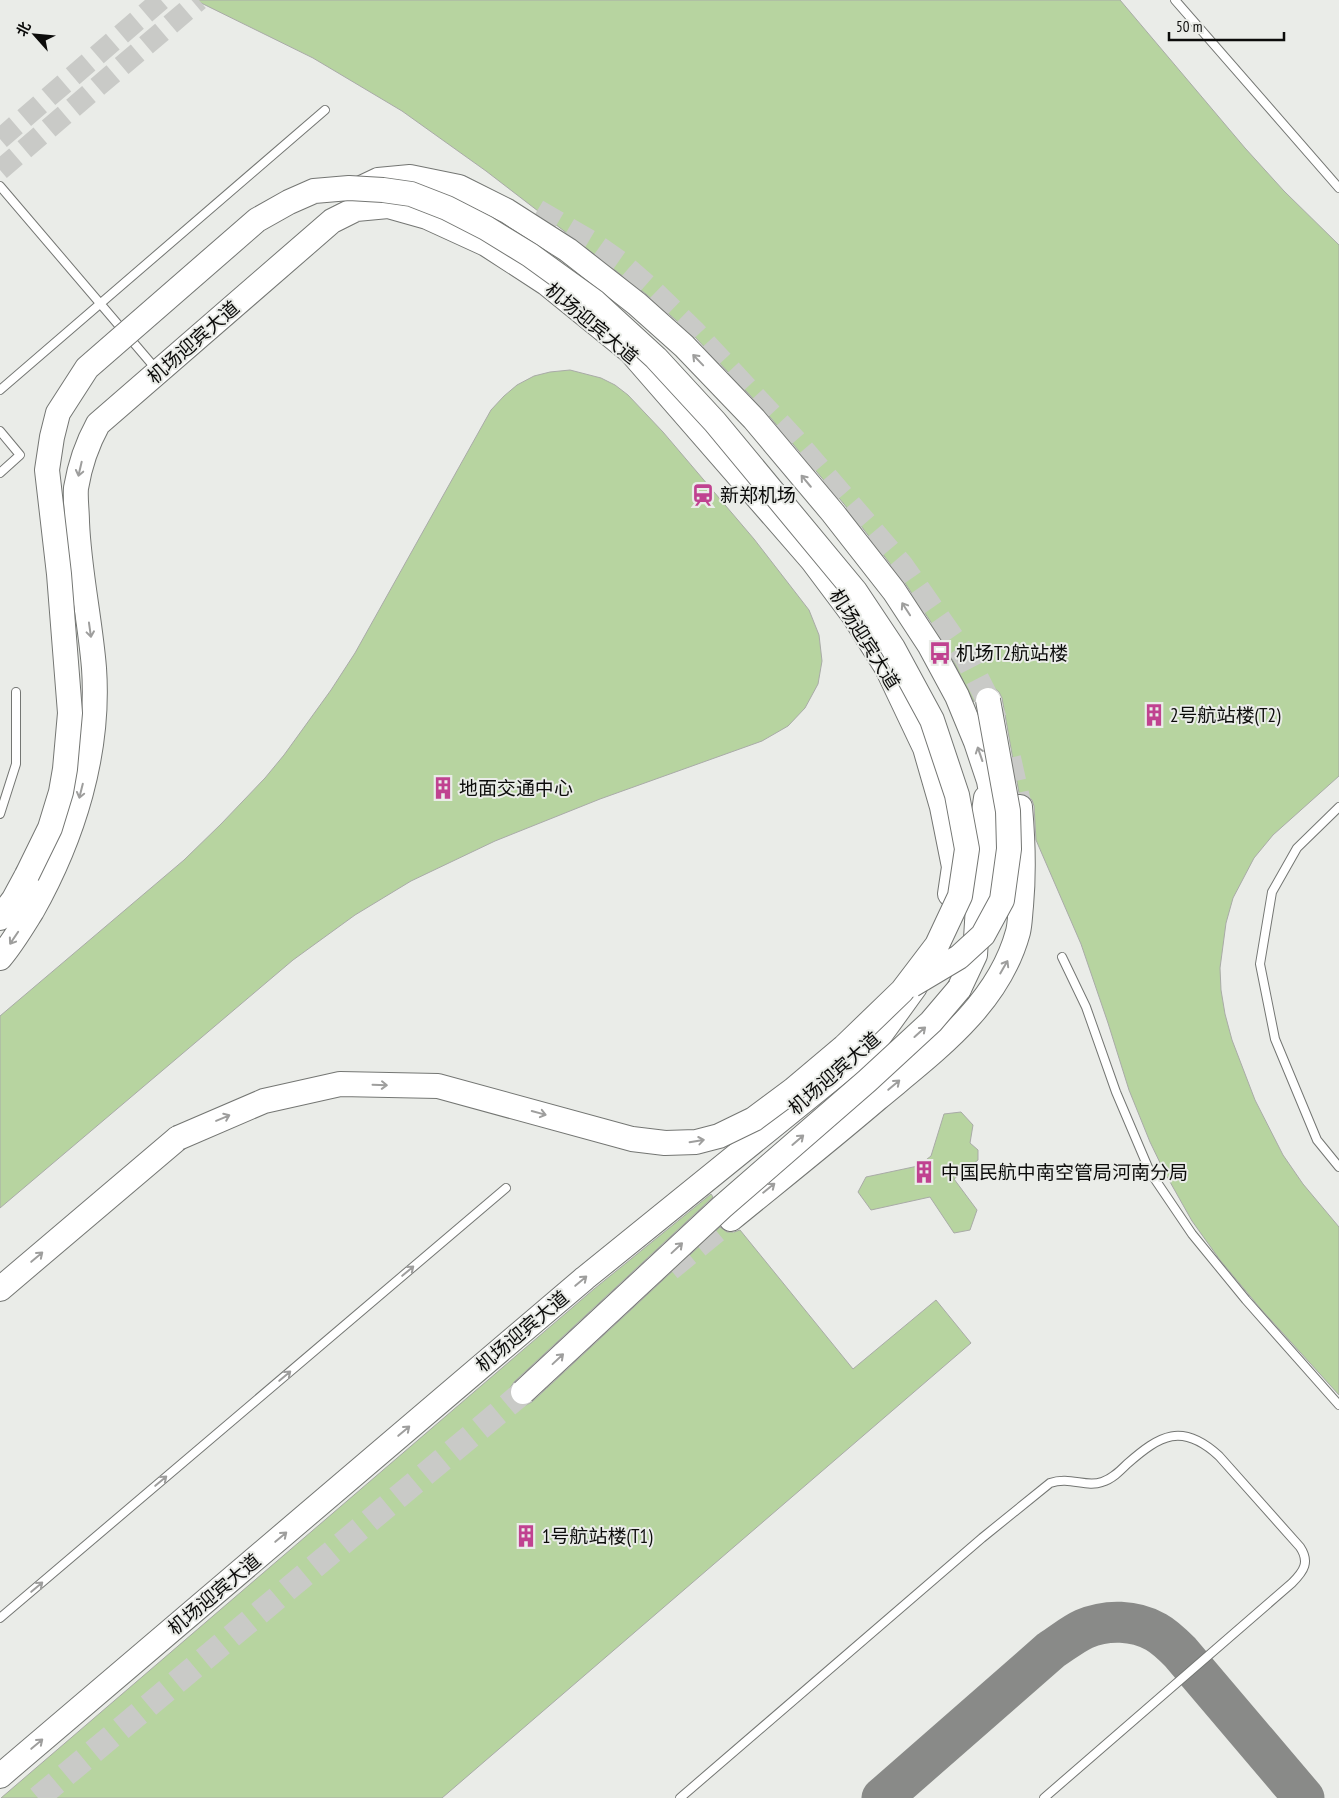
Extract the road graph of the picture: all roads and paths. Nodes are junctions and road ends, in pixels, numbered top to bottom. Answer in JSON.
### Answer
{"nodes":[{"id":1,"x":1175,"y":0,"type":"edge"},
{"id":2,"x":325,"y":110,"type":"dead end"},
{"id":3,"x":0,"y":186,"type":"edge"},
{"id":4,"x":1339,"y":188,"type":"edge"},
{"id":5,"x":314,"y":191,"type":"junction"},
{"id":6,"x":537,"y":211,"type":"tunnel mouth"},
{"id":7,"x":246,"y":296,"type":"junction"},
{"id":8,"x":100,"y":304,"type":"junction"},
{"id":9,"x":158,"y":372,"type":"junction"},
{"id":10,"x":0,"y":390,"type":"edge"},
{"id":11,"x":0,"y":431,"type":"edge"},
{"id":12,"x":0,"y":473,"type":"edge"},
{"id":13,"x":16,"y":692,"type":"dead end"},
{"id":14,"x":988,"y":700,"type":"tunnel mouth"},
{"id":15,"x":989,"y":781,"type":"junction"},
{"id":16,"x":942,"y":807,"type":"junction"},
{"id":17,"x":1339,"y":807,"type":"edge"},
{"id":18,"x":1020,"y":808,"type":"tunnel mouth"},
{"id":19,"x":0,"y":814,"type":"edge"},
{"id":20,"x":976,"y":866,"type":"junction"},
{"id":21,"x":978,"y":906,"type":"junction"},
{"id":22,"x":0,"y":918,"type":"edge"},
{"id":23,"x":975,"y":955,"type":"junction"},
{"id":24,"x":1062,"y":957,"type":"dead end"},
{"id":25,"x":0,"y":958,"type":"edge"},
{"id":26,"x":902,"y":991,"type":"junction"},
{"id":27,"x":873,"y":1044,"type":"junction"},
{"id":28,"x":1339,"y":1167,"type":"edge"},
{"id":29,"x":506,"y":1188,"type":"dead end"},
{"id":30,"x":730,"y":1219,"type":"tunnel mouth"},
{"id":31,"x":0,"y":1289,"type":"edge"},
{"id":32,"x":523,"y":1392,"type":"tunnel mouth"},
{"id":33,"x":1339,"y":1405,"type":"edge"},
{"id":34,"x":0,"y":1618,"type":"edge"},
{"id":35,"x":0,"y":1776,"type":"edge"},
{"id":36,"x":680,"y":1798,"type":"edge"},
{"id":37,"x":1044,"y":1798,"type":"edge"}],
"edges":[{"from":1,"to":4,"type":"lane"},
{"from":2,"to":8,"type":"lane"},
{"from":3,"to":8,"type":"lane"},
{"from":5,"to":6,"type":"main road","bridge":true},
{"from":5,"to":22,"type":"main road","bridge":true},
{"from":5,"to":26,"type":"main road","bridge":true},
{"from":7,"to":9,"type":"main road","name":"机场迎宾大道"},
{"from":15,"to":7,"type":"main road","one_way":true},
{"from":7,"to":16,"type":"main road","name":"机场迎宾大道"},
{"from":8,"to":9,"type":"lane"},
{"from":8,"to":10,"type":"lane"},
{"from":9,"to":25,"type":"main road","name":"机场迎宾大道","one_way":true},
{"from":11,"to":12,"type":"lane"},
{"from":13,"to":19,"type":"lane"},
{"from":14,"to":26,"type":"main road","bridge":true},
{"from":15,"to":20,"type":"main road"},
{"from":15,"to":23,"type":"main road"},
{"from":16,"to":20,"type":"main road"},
{"from":16,"to":27,"type":"main road","name":"机场迎宾大道"},
{"from":17,"to":28,"type":"lane"},
{"from":30,"to":18,"type":"main road","one_way":true},
{"from":20,"to":21,"type":"main road"},
{"from":21,"to":23,"type":"main road"},
{"from":21,"to":27,"type":"main road"},
{"from":32,"to":23,"type":"main road","one_way":true,"bridge":true},
{"from":24,"to":33,"type":"lane"},
{"from":31,"to":26,"type":"main road","one_way":true,"bridge":true},
{"from":35,"to":27,"type":"main road","name":"机场迎宾大道","one_way":true},
{"from":34,"to":29,"type":"lane","one_way":true},
{"from":36,"to":37,"type":"lane"}]}
